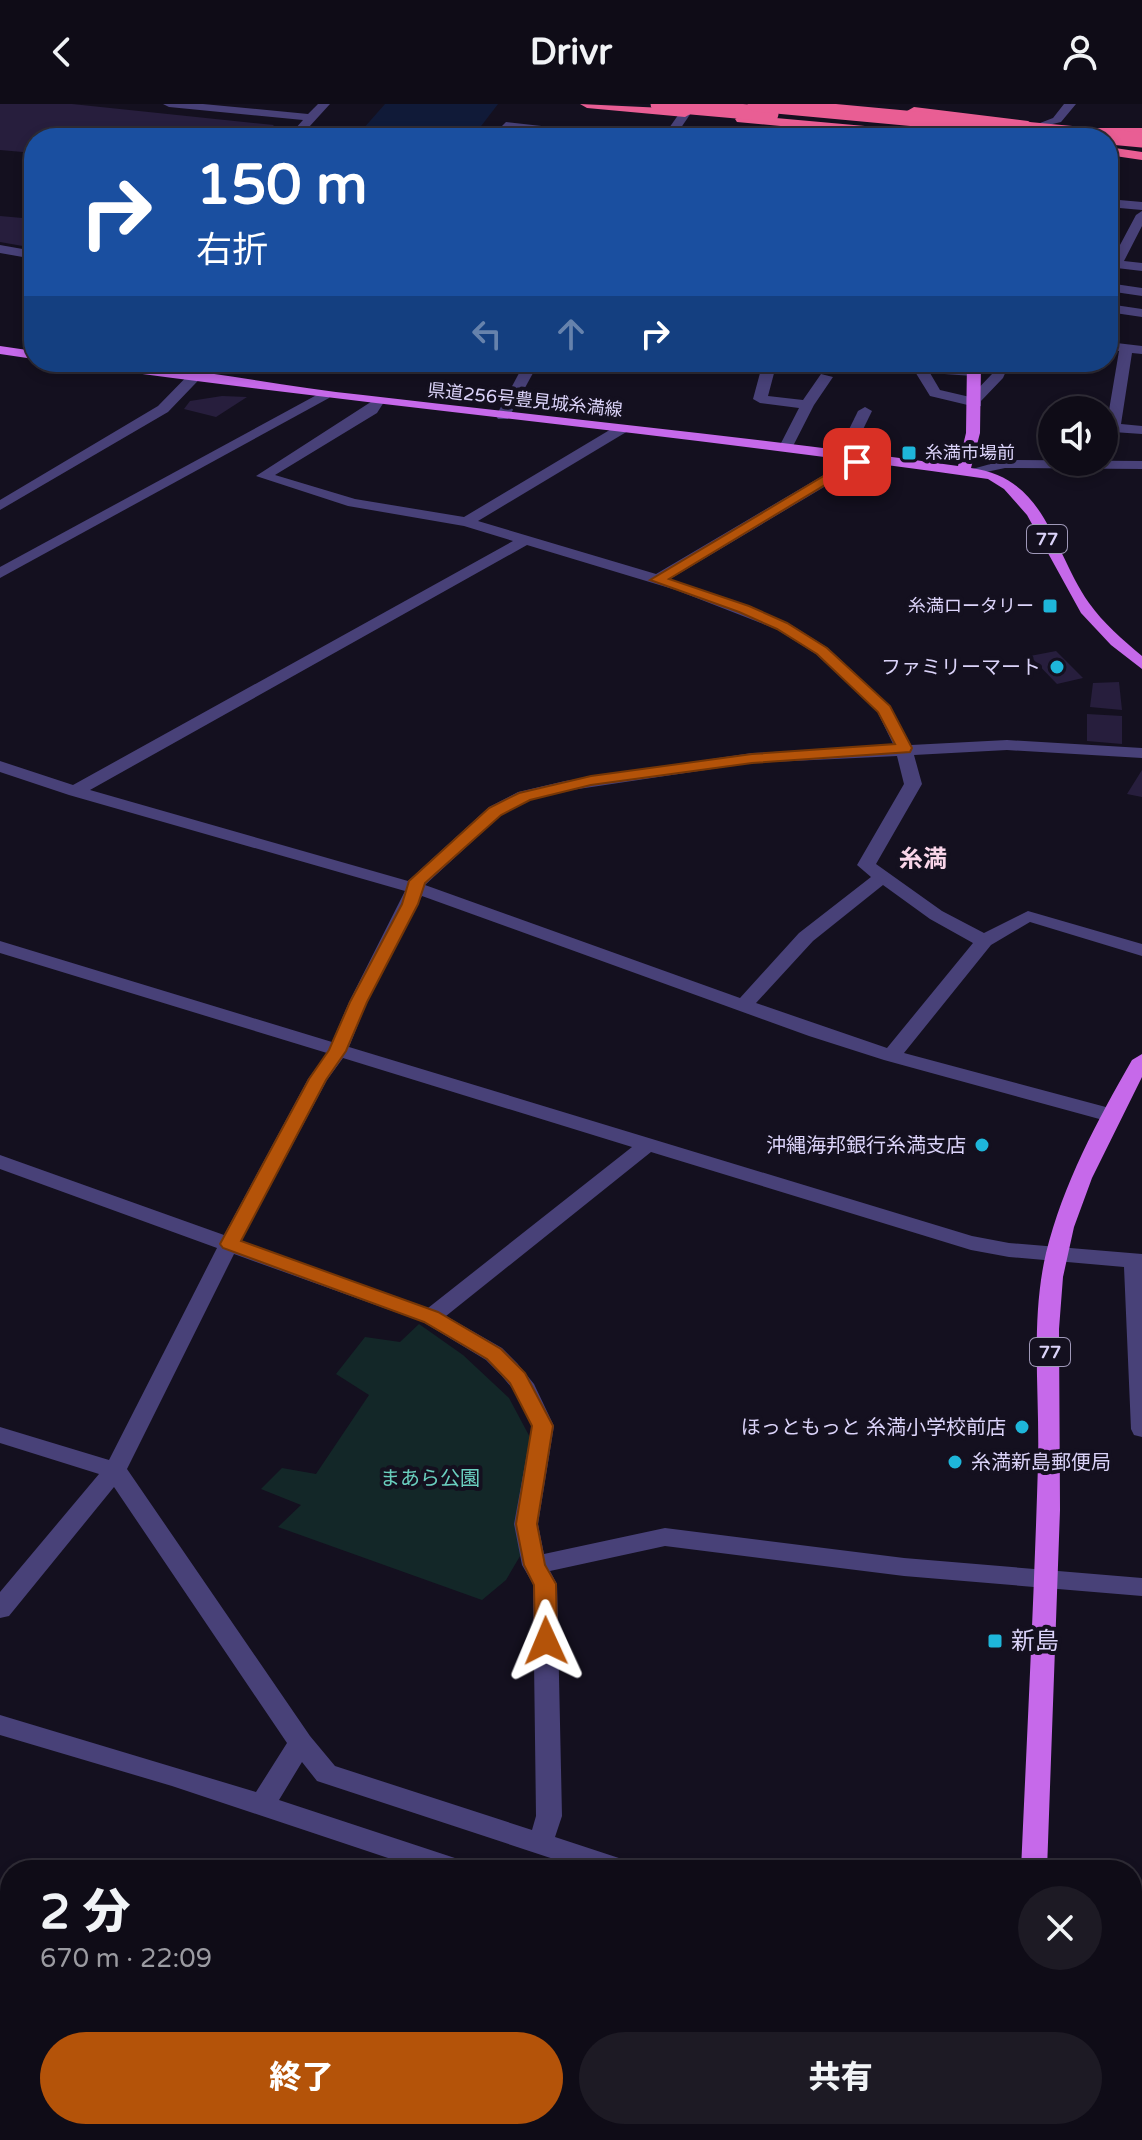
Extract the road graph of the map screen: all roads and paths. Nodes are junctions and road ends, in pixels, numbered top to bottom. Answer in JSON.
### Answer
{"nodes":[{"id":1,"x":169,"y":104,"type":"edge"},
{"id":2,"x":324,"y":104,"type":"edge"},
{"id":3,"x":587,"y":104,"type":"edge"},
{"id":4,"x":658,"y":104,"type":"edge"},
{"id":5,"x":755,"y":104,"type":"edge"},
{"id":6,"x":832,"y":104,"type":"edge"},
{"id":7,"x":1071,"y":104,"type":"edge"},
{"id":8,"x":685,"y":113,"type":"junction"},
{"id":9,"x":312,"y":118,"type":"junction"},
{"id":10,"x":302,"y":128,"type":"edge"},
{"id":11,"x":504,"y":128,"type":"edge"},
{"id":12,"x":533,"y":128,"type":"edge"},
{"id":13,"x":675,"y":128,"type":"edge"},
{"id":14,"x":846,"y":128,"type":"edge"},
{"id":15,"x":979,"y":128,"type":"edge"},
{"id":16,"x":1013,"y":128,"type":"edge"},
{"id":17,"x":1020,"y":128,"type":"edge"},
{"id":18,"x":1041,"y":128,"type":"edge"},
{"id":19,"x":1075,"y":128,"type":"edge"},
{"id":20,"x":1118,"y":132,"type":"edge"},
{"id":21,"x":1142,"y":132,"type":"edge"},
{"id":22,"x":1118,"y":138,"type":"edge"},
{"id":23,"x":1142,"y":140,"type":"edge"},
{"id":24,"x":1118,"y":148,"type":"edge"},
{"id":25,"x":1142,"y":148,"type":"edge"},
{"id":26,"x":1118,"y":150,"type":"edge"},
{"id":27,"x":1142,"y":156,"type":"edge"},
{"id":28,"x":1118,"y":204,"type":"edge"},
{"id":29,"x":1142,"y":206,"type":"edge"},
{"id":30,"x":1142,"y":215,"type":"edge"},
{"id":31,"x":0,"y":249,"type":"edge"},
{"id":32,"x":24,"y":253,"type":"edge"},
{"id":33,"x":1118,"y":254,"type":"edge"},
{"id":34,"x":1118,"y":265,"type":"edge"},
{"id":35,"x":1142,"y":267,"type":"edge"},
{"id":36,"x":1118,"y":288,"type":"edge"},
{"id":37,"x":1142,"y":292,"type":"edge"},
{"id":38,"x":1118,"y":309,"type":"edge"},
{"id":39,"x":1142,"y":313,"type":"edge"},
{"id":40,"x":1118,"y":347,"type":"edge"},
{"id":41,"x":1126,"y":348,"type":"junction"},
{"id":42,"x":0,"y":350,"type":"edge"},
{"id":43,"x":1142,"y":350,"type":"edge"},
{"id":44,"x":24,"y":354,"type":"edge"},
{"id":45,"x":152,"y":372,"type":"edge"},
{"id":46,"x":200,"y":372,"type":"edge"},
{"id":47,"x":527,"y":372,"type":"edge"},
{"id":48,"x":767,"y":372,"type":"edge"},
{"id":49,"x":923,"y":372,"type":"edge"},
{"id":50,"x":973,"y":372,"type":"edge"},
{"id":51,"x":999,"y":372,"type":"edge"},
{"id":52,"x":826,"y":377,"type":"dead end"},
{"id":53,"x":194,"y":378,"type":"junction"},
{"id":54,"x":324,"y":395,"type":"junction"},
{"id":55,"x":976,"y":400,"type":"junction"},
{"id":56,"x":377,"y":402,"type":"junction"},
{"id":57,"x":807,"y":405,"type":"junction"},
{"id":58,"x":865,"y":411,"type":"dead end"},
{"id":59,"x":503,"y":416,"type":"junction"},
{"id":60,"x":623,"y":428,"type":"junction"},
{"id":61,"x":1142,"y":430,"type":"edge"},
{"id":62,"x":786,"y":447,"type":"junction"},
{"id":63,"x":844,"y":454,"type":"junction"},
{"id":64,"x":866,"y":456,"type":"junction"},
{"id":65,"x":1142,"y":465,"type":"edge"},
{"id":66,"x":968,"y":470,"type":"junction"},
{"id":67,"x":0,"y":506,"type":"edge"},
{"id":68,"x":466,"y":522,"type":"junction"},
{"id":69,"x":525,"y":540,"type":"junction"},
{"id":70,"x":0,"y":573,"type":"edge"},
{"id":71,"x":657,"y":580,"type":"junction"},
{"id":72,"x":1111,"y":635,"type":"junction"},
{"id":73,"x":1142,"y":649,"type":"edge"},
{"id":74,"x":1142,"y":664,"type":"edge"},
{"id":75,"x":904,"y":748,"type":"junction"},
{"id":76,"x":1142,"y":753,"type":"edge"},
{"id":77,"x":0,"y":766,"type":"edge"},
{"id":78,"x":75,"y":791,"type":"junction"},
{"id":79,"x":882,"y":877,"type":"junction"},
{"id":80,"x":415,"y":889,"type":"junction"},
{"id":81,"x":984,"y":941,"type":"junction"},
{"id":82,"x":0,"y":947,"type":"edge"},
{"id":83,"x":1142,"y":950,"type":"edge"},
{"id":84,"x":743,"y":1006,"type":"junction"},
{"id":85,"x":338,"y":1051,"type":"junction"},
{"id":86,"x":891,"y":1056,"type":"junction"},
{"id":87,"x":1142,"y":1060,"type":"edge"},
{"id":88,"x":1110,"y":1115,"type":"junction"},
{"id":89,"x":646,"y":1146,"type":"junction"},
{"id":90,"x":0,"y":1162,"type":"edge"},
{"id":91,"x":230,"y":1244,"type":"junction"},
{"id":92,"x":1056,"y":1255,"type":"junction"},
{"id":93,"x":1138,"y":1260,"type":"edge"},
{"id":94,"x":431,"y":1317,"type":"junction"},
{"id":95,"x":1142,"y":1429,"type":"edge"},
{"id":96,"x":0,"y":1435,"type":"edge"},
{"id":97,"x":115,"y":1470,"type":"junction"},
{"id":98,"x":534,"y":1565,"type":"junction"},
{"id":99,"x":1047,"y":1581,"type":"junction"},
{"id":100,"x":1142,"y":1587,"type":"edge"},
{"id":101,"x":0,"y":1609,"type":"edge"},
{"id":102,"x":0,"y":1725,"type":"edge"},
{"id":103,"x":301,"y":1743,"type":"junction"},
{"id":104,"x":263,"y":1805,"type":"junction"},
{"id":105,"x":540,"y":1844,"type":"junction"},
{"id":106,"x":428,"y":1860,"type":"edge"},
{"id":107,"x":590,"y":1860,"type":"edge"},
{"id":108,"x":1034,"y":1860,"type":"edge"}],
"edges":[{"from":1,"to":9,"type":"street"},
{"from":2,"to":9,"type":"street"},
{"from":3,"to":8,"type":"highway"},
{"from":4,"to":15,"type":"highway","bridge":true},
{"from":5,"to":16,"type":"highway","bridge":true},
{"from":6,"to":17,"type":"highway"},
{"from":7,"to":18,"type":"street"},
{"from":7,"to":19,"type":"street"},
{"from":8,"to":13,"type":"street"},
{"from":8,"to":14,"type":"highway"},
{"from":9,"to":10,"type":"street"},
{"from":11,"to":12,"type":"street"},
{"from":20,"to":21,"type":"highway"},
{"from":22,"to":23,"type":"highway","bridge":true},
{"from":24,"to":25,"type":"highway"},
{"from":26,"to":27,"type":"highway"},
{"from":28,"to":29,"type":"street"},
{"from":30,"to":33,"type":"street"},
{"from":31,"to":32,"type":"street"},
{"from":34,"to":35,"type":"street"},
{"from":36,"to":37,"type":"street"},
{"from":38,"to":39,"type":"street"},
{"from":40,"to":41,"type":"street"},
{"from":41,"to":43,"type":"street"},
{"from":41,"to":61,"type":"street"},
{"from":42,"to":44,"type":"main road"},
{"from":45,"to":53,"type":"main road","name":"県道256号豊見城糸満線"},
{"from":46,"to":53,"type":"street"},
{"from":47,"to":59,"type":"street"},
{"from":48,"to":57,"type":"street"},
{"from":49,"to":55,"type":"street"},
{"from":50,"to":55,"type":"main road"},
{"from":51,"to":55,"type":"street"},
{"from":52,"to":57,"type":"street"},
{"from":53,"to":54,"type":"main road","name":"県道256号豊見城糸満線"},
{"from":53,"to":67,"type":"street"},
{"from":54,"to":56,"type":"main road","name":"県道256号豊見城糸満線"},
{"from":54,"to":70,"type":"street"},
{"from":55,"to":66,"type":"main road"},
{"from":56,"to":59,"type":"main road","name":"県道256号豊見城糸満線"},
{"from":56,"to":68,"type":"street"},
{"from":57,"to":62,"type":"street"},
{"from":58,"to":63,"type":"street"},
{"from":59,"to":60,"type":"main road","name":"県道256号豊見城糸満線"},
{"from":60,"to":62,"type":"main road","name":"県道256号豊見城糸満線"},
{"from":60,"to":68,"type":"street"},
{"from":62,"to":63,"type":"main road","name":"県道256号豊見城糸満線"},
{"from":63,"to":64,"type":"main road","name":"県道256号豊見城糸満線"},
{"from":64,"to":66,"type":"main road","name":"県道256号豊見城糸満線"},
{"from":64,"to":71,"type":"street"},
{"from":65,"to":66,"type":"street"},
{"from":66,"to":72,"type":"main road","number":"77"},
{"from":68,"to":69,"type":"street"},
{"from":69,"to":71,"type":"street"},
{"from":69,"to":78,"type":"street"},
{"from":71,"to":75,"type":"street"},
{"from":72,"to":73,"type":"main road","number":"77"},
{"from":72,"to":74,"type":"main road","number":"77"},
{"from":75,"to":76,"type":"street"},
{"from":75,"to":79,"type":"street"},
{"from":75,"to":80,"type":"street"},
{"from":77,"to":78,"type":"street"},
{"from":78,"to":80,"type":"street"},
{"from":79,"to":81,"type":"street"},
{"from":79,"to":84,"type":"street"},
{"from":80,"to":84,"type":"street"},
{"from":80,"to":85,"type":"street"},
{"from":81,"to":83,"type":"street"},
{"from":81,"to":86,"type":"street"},
{"from":82,"to":85,"type":"street"},
{"from":84,"to":86,"type":"street"},
{"from":85,"to":89,"type":"street"},
{"from":85,"to":91,"type":"street"},
{"from":86,"to":88,"type":"street"},
{"from":87,"to":88,"type":"main road","number":"77"},
{"from":88,"to":92,"type":"main road","number":"77"},
{"from":89,"to":92,"type":"street"},
{"from":89,"to":94,"type":"street"},
{"from":90,"to":91,"type":"street"},
{"from":91,"to":94,"type":"street"},
{"from":91,"to":97,"type":"street"},
{"from":92,"to":93,"type":"street"},
{"from":92,"to":99,"type":"main road","number":"77"},
{"from":93,"to":95,"type":"street"},
{"from":94,"to":98,"type":"street"},
{"from":96,"to":97,"type":"street"},
{"from":97,"to":101,"type":"street"},
{"from":97,"to":103,"type":"street"},
{"from":98,"to":99,"type":"street"},
{"from":98,"to":105,"type":"street"},
{"from":99,"to":100,"type":"street"},
{"from":99,"to":108,"type":"main road","number":"77"},
{"from":102,"to":104,"type":"street"},
{"from":103,"to":104,"type":"street"},
{"from":103,"to":105,"type":"street"},
{"from":104,"to":106,"type":"street"},
{"from":105,"to":107,"type":"street"}]}
